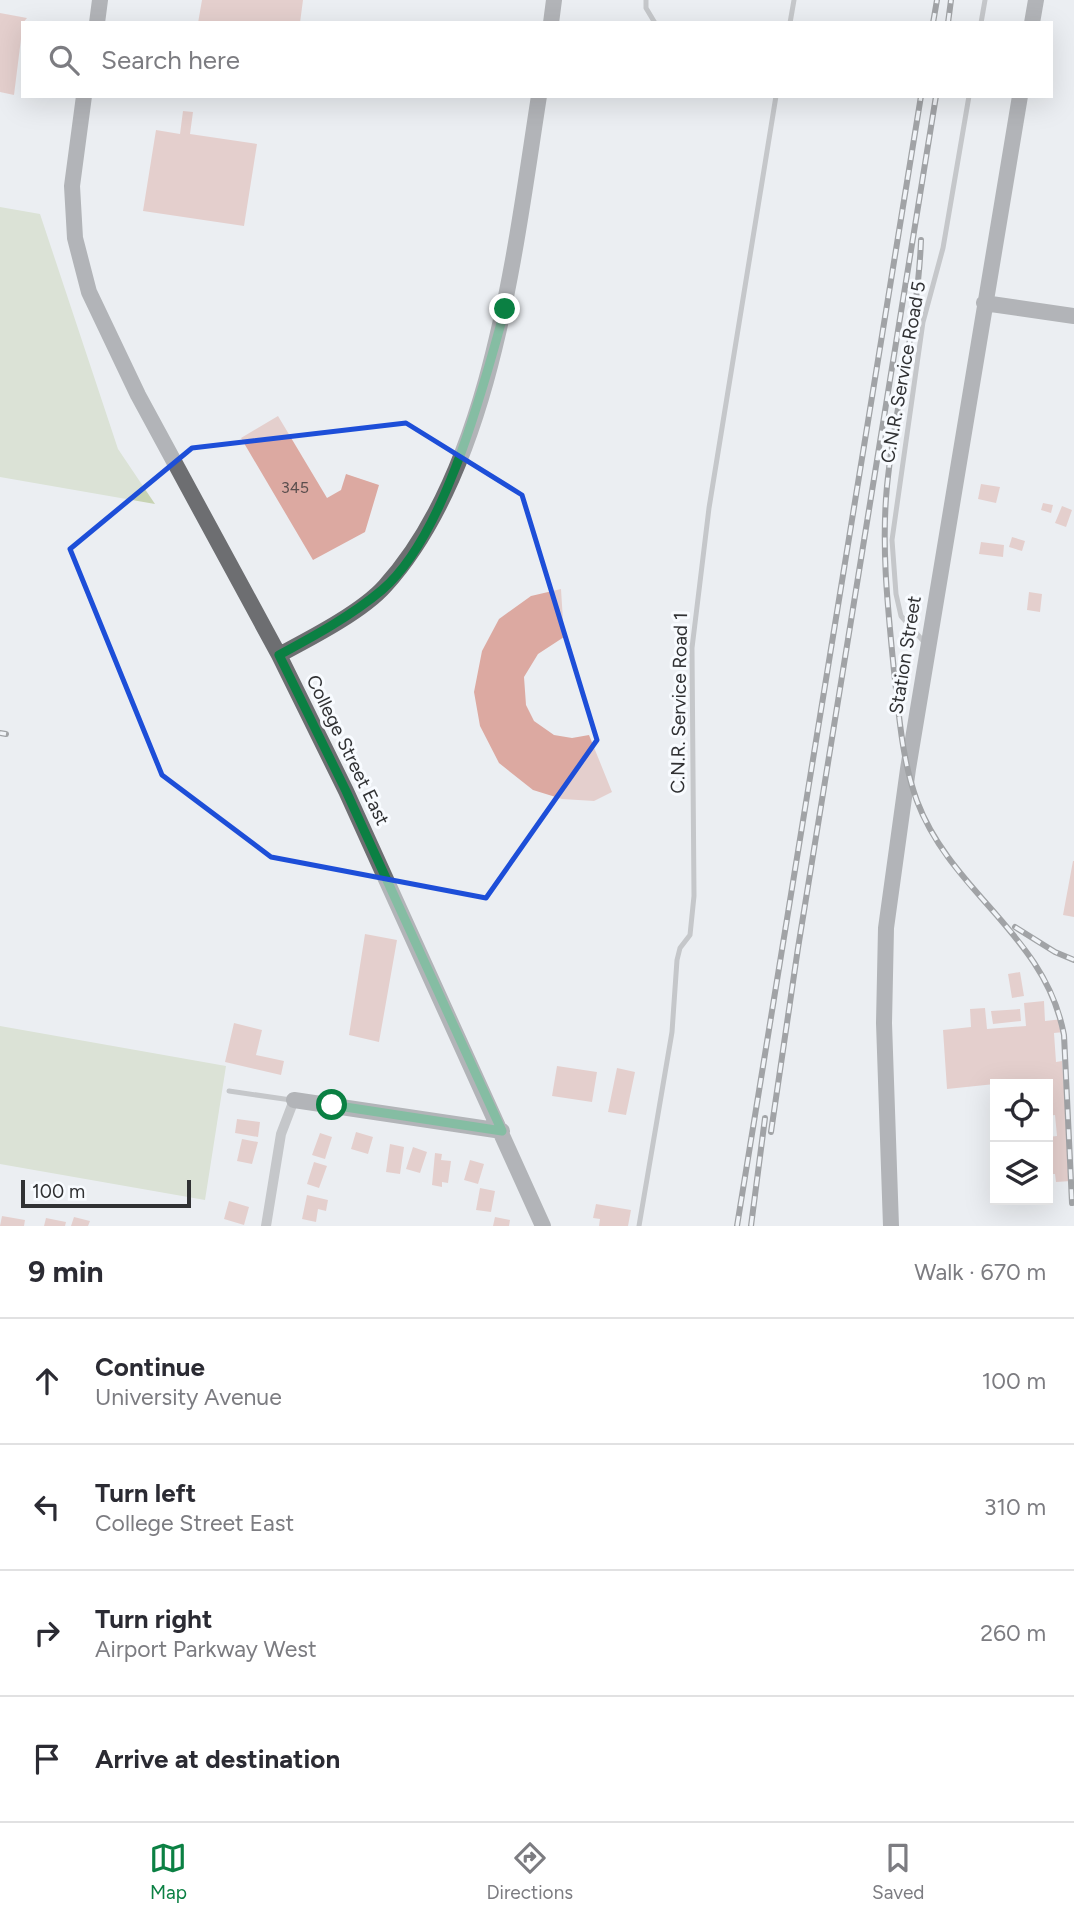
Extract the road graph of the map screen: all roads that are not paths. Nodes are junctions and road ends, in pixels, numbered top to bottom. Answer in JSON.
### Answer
{"nodes":[{"id":1,"x":100,"y":0,"type":"edge"},
{"id":2,"x":554,"y":0,"type":"edge"},
{"id":3,"x":646,"y":0,"type":"edge"},
{"id":4,"x":794,"y":0,"type":"edge"},
{"id":5,"x":985,"y":0,"type":"edge"},
{"id":6,"x":1036,"y":0,"type":"edge"},
{"id":7,"x":97,"y":21,"type":"edge"},
{"id":8,"x":551,"y":21,"type":"edge"},
{"id":9,"x":654,"y":21,"type":"edge"},
{"id":10,"x":790,"y":21,"type":"edge"},
{"id":11,"x":981,"y":21,"type":"edge"},
{"id":12,"x":1032,"y":21,"type":"edge"},
{"id":13,"x":84,"y":98,"type":"edge"},
{"id":14,"x":539,"y":98,"type":"edge"},
{"id":15,"x":776,"y":98,"type":"edge"},
{"id":16,"x":969,"y":98,"type":"edge"},
{"id":17,"x":1020,"y":98,"type":"edge"},
{"id":18,"x":984,"y":303,"type":"junction"},
{"id":19,"x":1074,"y":316,"type":"edge"},
{"id":20,"x":928,"y":645,"type":"junction"},
{"id":21,"x":279,"y":655,"type":"junction"},
{"id":22,"x":229,"y":1091,"type":"dead end"},
{"id":23,"x":294,"y":1100,"type":"junction"},
{"id":24,"x":502,"y":1131,"type":"junction"},
{"id":25,"x":266,"y":1226,"type":"edge"},
{"id":26,"x":543,"y":1226,"type":"edge"},
{"id":27,"x":639,"y":1226,"type":"edge"},
{"id":28,"x":891,"y":1226,"type":"edge"}],
"edges":[{"from":1,"to":7,"type":"street"},
{"from":2,"to":8,"type":"street"},
{"from":3,"to":9,"type":"lane"},
{"from":4,"to":10,"type":"lane"},
{"from":5,"to":11,"type":"lane"},
{"from":6,"to":12,"type":"street"},
{"from":13,"to":21,"type":"street","name":"College Street East"},
{"from":14,"to":21,"type":"street"},
{"from":15,"to":27,"type":"lane","name":"C.N.R. Service Road 1"},
{"from":16,"to":20,"type":"lane","name":"C.N.R. Service Road 5"},
{"from":17,"to":18,"type":"street","name":"Station Street"},
{"from":18,"to":19,"type":"street"},
{"from":18,"to":20,"type":"street","name":"Station Street"},
{"from":20,"to":28,"type":"street","name":"Station Street"},
{"from":21,"to":24,"type":"street","name":"College Street East"},
{"from":22,"to":23,"type":"lane"},
{"from":23,"to":24,"type":"street"},
{"from":23,"to":25,"type":"street"},
{"from":24,"to":26,"type":"street","name":"College Street East"}]}
